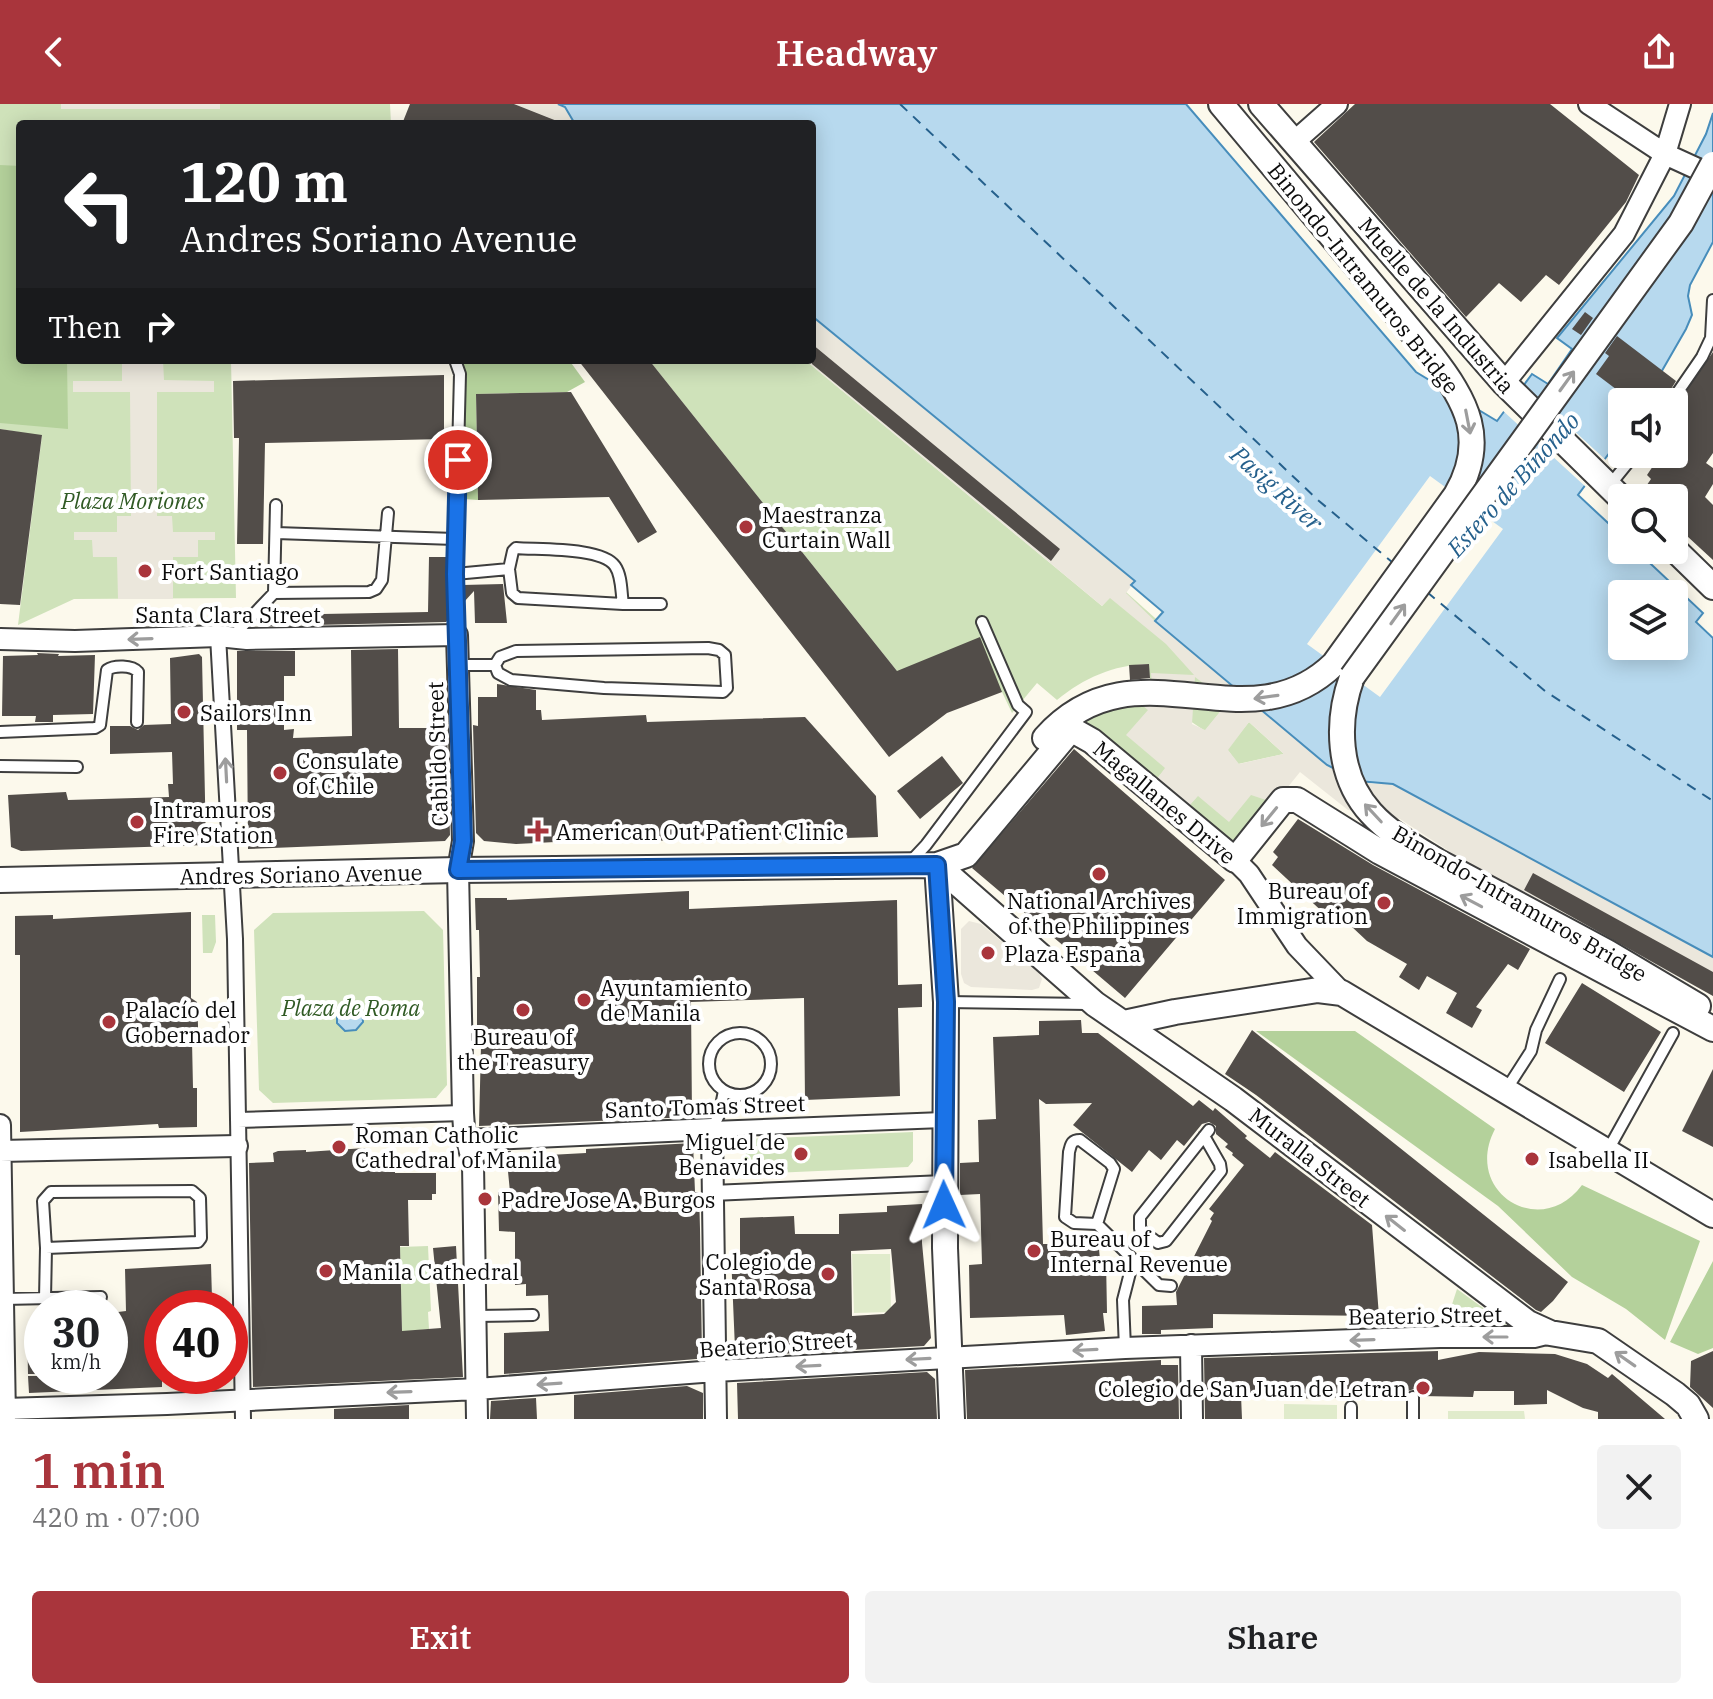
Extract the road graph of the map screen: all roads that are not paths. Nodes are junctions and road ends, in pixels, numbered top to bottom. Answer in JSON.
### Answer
{"nodes":[{"id":1,"x":1221,"y":104,"type":"edge"},
{"id":2,"x":1261,"y":104,"type":"edge"},
{"id":3,"x":1337,"y":104,"type":"edge"},
{"id":4,"x":1589,"y":104,"type":"edge"},
{"id":5,"x":1680,"y":104,"type":"edge"},
{"id":6,"x":1294,"y":142,"type":"junction"},
{"id":7,"x":1674,"y":158,"type":"junction"},
{"id":8,"x":1713,"y":164,"type":"edge"},
{"id":9,"x":1713,"y":176,"type":"edge"},
{"id":10,"x":1713,"y":300,"type":"edge"},
{"id":11,"x":1702,"y":357,"type":"junction"},
{"id":12,"x":1713,"y":362,"type":"edge"},
{"id":13,"x":456,"y":364,"type":"edge"},
{"id":14,"x":1681,"y":388,"type":"edge"},
{"id":15,"x":1511,"y":390,"type":"junction"},
{"id":16,"x":1624,"y":468,"type":"edge"},
{"id":17,"x":1611,"y":484,"type":"edge"},
{"id":18,"x":1608,"y":485,"type":"edge"},
{"id":19,"x":276,"y":505,"type":"dead end"},
{"id":20,"x":388,"y":513,"type":"dead end"},
{"id":21,"x":276,"y":533,"type":"junction"},
{"id":22,"x":386,"y":535,"type":"junction"},
{"id":23,"x":455,"y":539,"type":"junction"},
{"id":24,"x":1688,"y":563,"type":"edge"},
{"id":25,"x":509,"y":569,"type":"junction"},
{"id":26,"x":455,"y":574,"type":"junction"},
{"id":27,"x":1713,"y":587,"type":"edge"},
{"id":28,"x":274,"y":593,"type":"junction"},
{"id":29,"x":623,"y":604,"type":"junction"},
{"id":30,"x":661,"y":604,"type":"dead end"},
{"id":31,"x":982,"y":622,"type":"dead end"},
{"id":32,"x":457,"y":635,"type":"junction"},
{"id":33,"x":225,"y":636,"type":"junction"},
{"id":34,"x":0,"y":639,"type":"edge"},
{"id":35,"x":459,"y":665,"type":"junction"},
{"id":36,"x":495,"y":665,"type":"junction"},
{"id":37,"x":137,"y":722,"type":"dead end"},
{"id":38,"x":0,"y":732,"type":"edge"},
{"id":39,"x":0,"y":766,"type":"edge"},
{"id":40,"x":77,"y":767,"type":"dead end"},
{"id":41,"x":1235,"y":860,"type":"junction"},
{"id":42,"x":908,"y":864,"type":"junction"},
{"id":43,"x":937,"y":865,"type":"junction"},
{"id":44,"x":458,"y":870,"type":"junction"},
{"id":45,"x":232,"y":876,"type":"junction"},
{"id":46,"x":0,"y":880,"type":"edge"},
{"id":47,"x":1560,"y":979,"type":"dead end"},
{"id":48,"x":1342,"y":993,"type":"junction"},
{"id":49,"x":946,"y":1002,"type":"junction"},
{"id":50,"x":1095,"y":1004,"type":"junction"},
{"id":51,"x":1713,"y":1021,"type":"edge"},
{"id":52,"x":1124,"y":1023,"type":"junction"},
{"id":53,"x":1713,"y":1029,"type":"edge"},
{"id":54,"x":1673,"y":1033,"type":"dead end"},
{"id":55,"x":724,"y":1091,"type":"junction"},
{"id":56,"x":1505,"y":1091,"type":"junction"},
{"id":57,"x":463,"y":1113,"type":"junction"},
{"id":58,"x":238,"y":1120,"type":"junction"},
{"id":59,"x":943,"y":1120,"type":"junction"},
{"id":60,"x":0,"y":1125,"type":"edge"},
{"id":61,"x":712,"y":1129,"type":"junction"},
{"id":62,"x":1207,"y":1133,"type":"joint"},
{"id":63,"x":468,"y":1140,"type":"junction"},
{"id":64,"x":237,"y":1146,"type":"junction"},
{"id":65,"x":0,"y":1151,"type":"edge"},
{"id":66,"x":1607,"y":1152,"type":"junction"},
{"id":67,"x":944,"y":1183,"type":"junction"},
{"id":68,"x":712,"y":1193,"type":"junction"},
{"id":69,"x":1713,"y":1215,"type":"edge"},
{"id":70,"x":1097,"y":1224,"type":"junction"},
{"id":71,"x":46,"y":1248,"type":"junction"},
{"id":72,"x":1133,"y":1261,"type":"junction"},
{"id":73,"x":1171,"y":1286,"type":"dead end"},
{"id":74,"x":45,"y":1290,"type":"edge"},
{"id":75,"x":3,"y":1299,"type":"junction"},
{"id":76,"x":24,"y":1299,"type":"edge"},
{"id":77,"x":533,"y":1315,"type":"dead end"},
{"id":78,"x":476,"y":1316,"type":"junction"},
{"id":79,"x":1550,"y":1333,"type":"junction"},
{"id":80,"x":1191,"y":1345,"type":"junction"},
{"id":81,"x":1125,"y":1348,"type":"junction"},
{"id":82,"x":949,"y":1357,"type":"junction"},
{"id":83,"x":715,"y":1371,"type":"junction"},
{"id":84,"x":477,"y":1389,"type":"junction"},
{"id":85,"x":1413,"y":1397,"type":"dead end"},
{"id":86,"x":243,"y":1409,"type":"edge"},
{"id":87,"x":167,"y":1411,"type":"edge"},
{"id":88,"x":3,"y":1412,"type":"edge"},
{"id":89,"x":477,"y":1419,"type":"edge"},
{"id":90,"x":716,"y":1419,"type":"edge"},
{"id":91,"x":952,"y":1419,"type":"edge"},
{"id":92,"x":1192,"y":1419,"type":"edge"},
{"id":93,"x":1413,"y":1419,"type":"edge"},
{"id":94,"x":1696,"y":1419,"type":"edge"}],
"edges":[{"from":1,"to":43,"type":"street","name":"Binondo-Intramuros Bridge","one_way":true},
{"from":2,"to":6,"type":"street","name":"Muelle de la Industria"},
{"from":3,"to":6,"type":"street"},
{"from":4,"to":7,"type":"street"},
{"from":5,"to":7,"type":"street"},
{"from":6,"to":15,"type":"street","name":"Muelle de la Industria"},
{"from":7,"to":9,"type":"street"},
{"from":7,"to":15,"type":"street"},
{"from":51,"to":8,"type":"street","name":"Binondo-Intramuros Bridge","one_way":true,"bridge":true},
{"from":10,"to":11,"type":"lane"},
{"from":11,"to":12,"type":"lane"},
{"from":11,"to":14,"type":"lane"},
{"from":13,"to":23,"type":"lane","name":"Cabildo Street"},
{"from":15,"to":18,"type":"street","name":"Muelle de la Industria"},
{"from":16,"to":17,"type":"lane"},
{"from":19,"to":21,"type":"lane"},
{"from":20,"to":22,"type":"lane"},
{"from":21,"to":22,"type":"lane"},
{"from":21,"to":28,"type":"lane"},
{"from":22,"to":23,"type":"lane"},
{"from":22,"to":28,"type":"lane"},
{"from":23,"to":26,"type":"lane","name":"Cabildo Street"},
{"from":24,"to":27,"type":"street"},
{"from":25,"to":26,"type":"lane"},
{"from":25,"to":29,"type":"lane"},
{"from":25,"to":29,"type":"lane"},
{"from":26,"to":32,"type":"lane","name":"Cabildo Street"},
{"from":28,"to":33,"type":"lane"},
{"from":29,"to":30,"type":"lane"},
{"from":31,"to":42,"type":"lane"},
{"from":32,"to":33,"type":"street","name":"Santa Clara Street"},
{"from":32,"to":35,"type":"street","name":"Cabildo Street"},
{"from":33,"to":34,"type":"street","name":"Santa Clara Street","one_way":true},
{"from":45,"to":33,"type":"street","one_way":true},
{"from":35,"to":36,"type":"lane"},
{"from":35,"to":44,"type":"street","name":"Cabildo Street"},
{"from":36,"to":36,"type":"lane"},
{"from":37,"to":38,"type":"lane"},
{"from":39,"to":40,"type":"lane"},
{"from":41,"to":43,"type":"street","name":"Magallanes Drive"},
{"from":41,"to":48,"type":"street","name":"Magallanes Drive"},
{"from":53,"to":41,"type":"street","one_way":true},
{"from":42,"to":43,"type":"street","name":"Andres Soriano Avenue"},
{"from":42,"to":44,"type":"street","name":"Andres Soriano Avenue"},
{"from":43,"to":49,"type":"street"},
{"from":43,"to":50,"type":"street","name":"Muralla Street"},
{"from":44,"to":45,"type":"street","name":"Andres Soriano Avenue"},
{"from":44,"to":57,"type":"street","name":"Cabildo Street"},
{"from":45,"to":46,"type":"street","name":"Andres Soriano Avenue"},
{"from":45,"to":58,"type":"street"},
{"from":47,"to":56,"type":"lane"},
{"from":48,"to":52,"type":"street"},
{"from":48,"to":56,"type":"street","name":"Magallanes Drive"},
{"from":49,"to":50,"type":"lane"},
{"from":49,"to":59,"type":"street"},
{"from":50,"to":52,"type":"street","name":"Muralla Street"},
{"from":79,"to":52,"type":"street","name":"Muralla Street","one_way":true},
{"from":54,"to":66,"type":"lane"},
{"from":55,"to":55,"type":"lane"},
{"from":55,"to":61,"type":"lane"},
{"from":56,"to":66,"type":"street","name":"Magallanes Drive"},
{"from":57,"to":58,"type":"street"},
{"from":57,"to":63,"type":"street","name":"Cabildo Street"},
{"from":58,"to":64,"type":"street"},
{"from":59,"to":61,"type":"street","name":"Santo Tomas Street"},
{"from":59,"to":67,"type":"street"},
{"from":60,"to":65,"type":"street"},
{"from":61,"to":63,"type":"street","name":"Santo Tomas Street"},
{"from":61,"to":68,"type":"street"},
{"from":62,"to":62,"type":"lane"},
{"from":63,"to":78,"type":"street","name":"Cabildo Street"},
{"from":64,"to":65,"type":"street"},
{"from":64,"to":86,"type":"street"},
{"from":65,"to":75,"type":"street"},
{"from":66,"to":69,"type":"street","name":"Magallanes Drive"},
{"from":67,"to":68,"type":"street"},
{"from":67,"to":82,"type":"street"},
{"from":68,"to":83,"type":"street"},
{"from":70,"to":70,"type":"lane"},
{"from":70,"to":72,"type":"lane"},
{"from":71,"to":71,"type":"lane"},
{"from":71,"to":74,"type":"lane"},
{"from":72,"to":73,"type":"lane"},
{"from":72,"to":81,"type":"lane"},
{"from":75,"to":76,"type":"lane"},
{"from":75,"to":88,"type":"street"},
{"from":77,"to":78,"type":"lane"},
{"from":78,"to":84,"type":"street","name":"Cabildo Street"},
{"from":79,"to":80,"type":"street","name":"Beaterio Street","one_way":true},
{"from":94,"to":79,"type":"street","name":"Muralla Street","one_way":true},
{"from":80,"to":81,"type":"street","name":"Beaterio Street"},
{"from":80,"to":92,"type":"street"},
{"from":81,"to":82,"type":"street","name":"Beaterio Street","one_way":true},
{"from":82,"to":83,"type":"street","name":"Beaterio Street","one_way":true},
{"from":82,"to":91,"type":"street"},
{"from":83,"to":84,"type":"street","name":"Beaterio Street","one_way":true},
{"from":83,"to":90,"type":"street"},
{"from":84,"to":86,"type":"street","name":"Beaterio Street","one_way":true},
{"from":84,"to":89,"type":"street","name":"Cabildo Street"},
{"from":85,"to":93,"type":"lane"},
{"from":86,"to":87,"type":"street","name":"Beaterio Street"},
{"from":87,"to":88,"type":"street","name":"Beaterio Street"}]}
